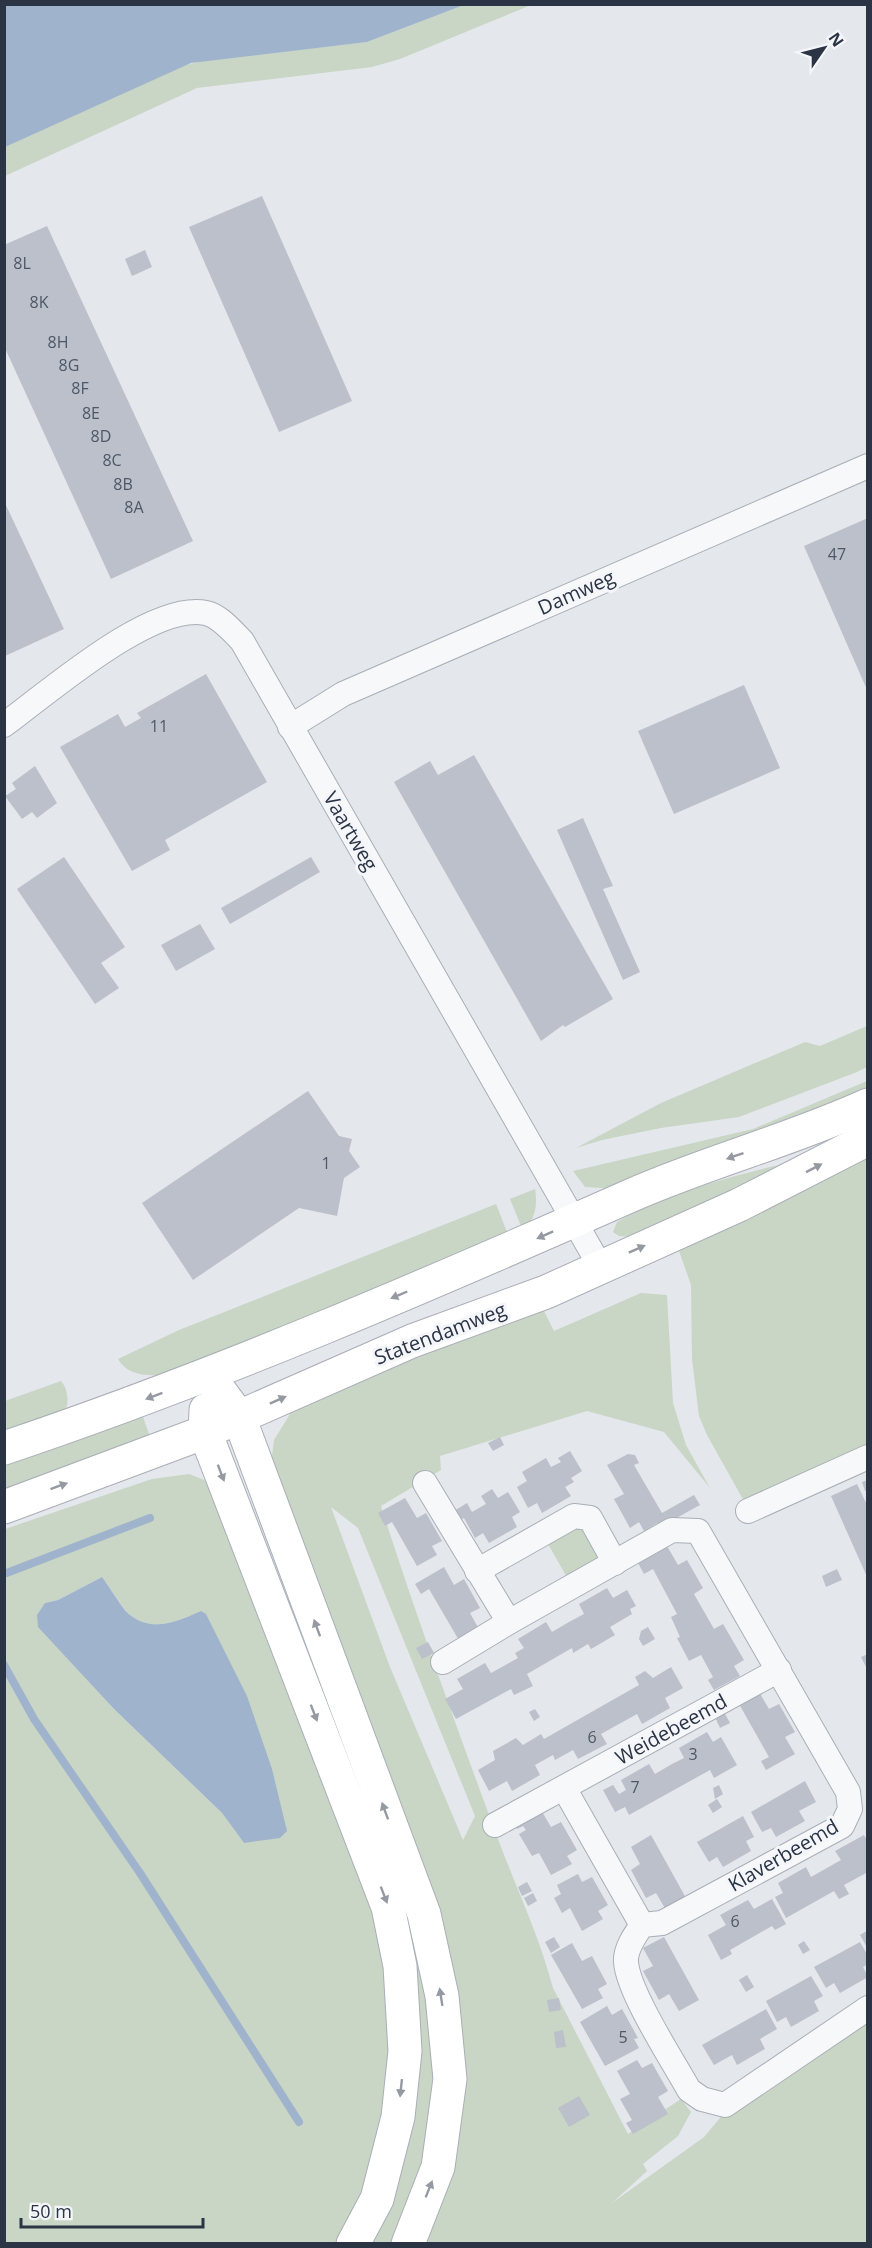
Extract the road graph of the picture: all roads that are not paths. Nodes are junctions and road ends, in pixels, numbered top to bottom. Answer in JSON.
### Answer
{"nodes":[{"id":1,"x":867,"y":466,"type":"edge"},
{"id":2,"x":4,"y":725,"type":"edge"},
{"id":3,"x":290,"y":727,"type":"junction"},
{"id":4,"x":867,"y":1104,"type":"edge"},
{"id":5,"x":867,"y":1139,"type":"edge"},
{"id":6,"x":575,"y":1222,"type":"junction"},
{"id":7,"x":600,"y":1266,"type":"junction"},
{"id":8,"x":208,"y":1375,"type":"junction"},
{"id":9,"x":239,"y":1418,"type":"junction"},
{"id":10,"x":205,"y":1432,"type":"junction"},
{"id":11,"x":4,"y":1448,"type":"edge"},
{"id":12,"x":867,"y":1457,"type":"edge"},
{"id":13,"x":425,"y":1483,"type":"dead end"},
{"id":14,"x":4,"y":1507,"type":"edge"},
{"id":15,"x":747,"y":1511,"type":"dead end"},
{"id":16,"x":615,"y":1563,"type":"junction"},
{"id":17,"x":477,"y":1571,"type":"junction"},
{"id":18,"x":509,"y":1622,"type":"junction"},
{"id":19,"x":443,"y":1662,"type":"dead end"},
{"id":20,"x":779,"y":1670,"type":"junction"},
{"id":21,"x":564,"y":1788,"type":"junction"},
{"id":22,"x":495,"y":1825,"type":"dead end"},
{"id":23,"x":642,"y":1925,"type":"junction"},
{"id":24,"x":867,"y":2008,"type":"edge"},
{"id":25,"x":353,"y":2244,"type":"edge"},
{"id":26,"x":408,"y":2244,"type":"edge"}],
"edges":[{"from":1,"to":3,"type":"street","name":"Damweg"},
{"from":2,"to":3,"type":"street","name":"Vaartweg"},
{"from":3,"to":6,"type":"street","name":"Vaartweg"},
{"from":4,"to":6,"type":"main road","one_way":true},
{"from":7,"to":5,"type":"main road","name":"Statendamweg","one_way":true},
{"from":6,"to":7,"type":"street","name":"Vaartweg"},
{"from":6,"to":8,"type":"main road","one_way":true},
{"from":9,"to":7,"type":"main road","name":"Statendamweg","one_way":true},
{"from":8,"to":9,"type":"main road"},
{"from":8,"to":10,"type":"main road"},
{"from":8,"to":11,"type":"main road","one_way":true},
{"from":9,"to":10,"type":"main road","name":"Statendamweg"},
{"from":26,"to":9,"type":"main road","one_way":true},
{"from":14,"to":10,"type":"main road","name":"Statendamweg","one_way":true},
{"from":10,"to":25,"type":"main road","one_way":true},
{"from":12,"to":15,"type":"street"},
{"from":13,"to":17,"type":"street"},
{"from":16,"to":17,"type":"street"},
{"from":16,"to":18,"type":"street","name":"Klaverbeemd"},
{"from":16,"to":20,"type":"street","name":"Klaverbeemd"},
{"from":17,"to":18,"type":"street"},
{"from":18,"to":19,"type":"street","name":"Klaverbeemd"},
{"from":20,"to":21,"type":"street","name":"Weidebeemd"},
{"from":20,"to":23,"type":"street","name":"Klaverbeemd"},
{"from":21,"to":22,"type":"street","name":"Weidebeemd"},
{"from":21,"to":23,"type":"street"},
{"from":23,"to":24,"type":"street"}]}
